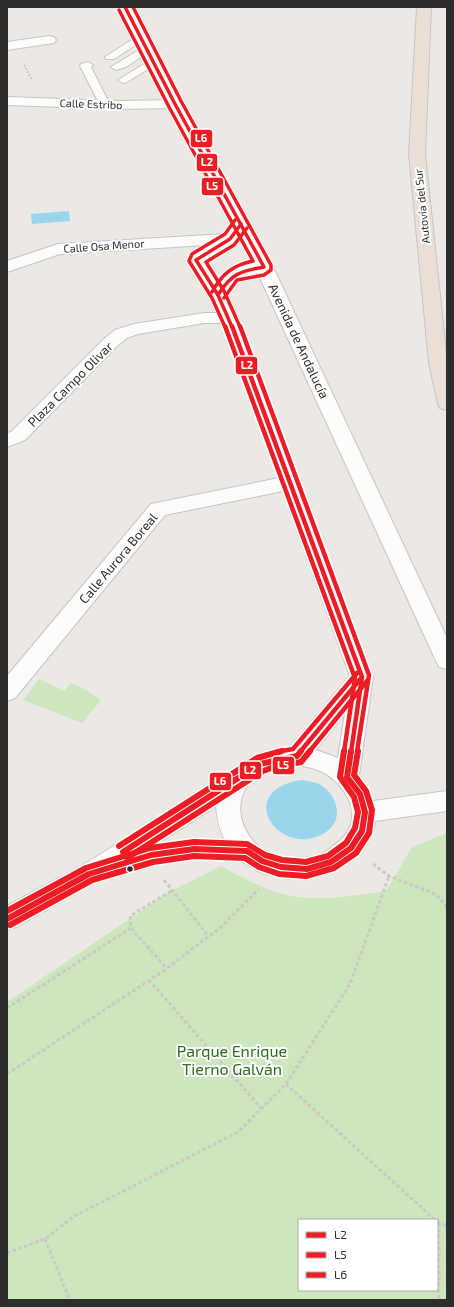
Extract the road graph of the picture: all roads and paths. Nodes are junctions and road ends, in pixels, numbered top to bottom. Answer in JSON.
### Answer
{"nodes":[{"id":1,"x":125,"y":7,"type":"edge"},
{"id":2,"x":424,"y":7,"type":"edge"},
{"id":3,"x":49,"y":40,"type":"dead end"},
{"id":4,"x":144,"y":42,"type":"junction"},
{"id":5,"x":10,"y":45,"type":"edge"},
{"id":6,"x":110,"y":56,"type":"dead end"},
{"id":7,"x":154,"y":62,"type":"junction"},
{"id":8,"x":88,"y":65,"type":"dead end"},
{"id":9,"x":116,"y":67,"type":"dead end"},
{"id":10,"x":123,"y":80,"type":"dead end"},
{"id":11,"x":7,"y":101,"type":"edge"},
{"id":12,"x":43,"y":102,"type":"junction"},
{"id":13,"x":175,"y":104,"type":"junction"},
{"id":14,"x":105,"y":105,"type":"junction"},
{"id":15,"x":242,"y":224,"type":"junction"},
{"id":16,"x":230,"y":239,"type":"junction"},
{"id":17,"x":178,"y":242,"type":"junction"},
{"id":18,"x":196,"y":260,"type":"junction"},
{"id":19,"x":7,"y":267,"type":"edge"},
{"id":20,"x":264,"y":267,"type":"junction"},
{"id":21,"x":218,"y":295,"type":"junction"},
{"id":22,"x":229,"y":318,"type":"junction"},
{"id":23,"x":447,"y":404,"type":"edge"},
{"id":24,"x":7,"y":441,"type":"edge"},
{"id":25,"x":290,"y":483,"type":"junction"},
{"id":26,"x":447,"y":661,"type":"edge"},
{"id":27,"x":362,"y":677,"type":"junction"},
{"id":28,"x":7,"y":692,"type":"edge"},
{"id":29,"x":297,"y":756,"type":"junction"},
{"id":30,"x":347,"y":777,"type":"junction"},
{"id":31,"x":240,"y":778,"type":"junction"},
{"id":32,"x":447,"y":801,"type":"edge"},
{"id":33,"x":365,"y":812,"type":"junction"},
{"id":34,"x":351,"y":848,"type":"junction"},
{"id":35,"x":247,"y":852,"type":"junction"},
{"id":36,"x":157,"y":854,"type":"junction"},
{"id":37,"x":281,"y":867,"type":"junction"},
{"id":38,"x":89,"y":874,"type":"junction"},
{"id":39,"x":389,"y":876,"type":"junction"},
{"id":40,"x":171,"y":891,"type":"junction"},
{"id":41,"x":447,"y":908,"type":"edge"},
{"id":42,"x":7,"y":919,"type":"edge"},
{"id":43,"x":131,"y":928,"type":"junction"},
{"id":44,"x":209,"y":937,"type":"junction"},
{"id":45,"x":166,"y":968,"type":"junction"},
{"id":46,"x":149,"y":980,"type":"junction"},
{"id":47,"x":7,"y":1008,"type":"edge"},
{"id":48,"x":7,"y":1074,"type":"edge"},
{"id":49,"x":286,"y":1084,"type":"junction"},
{"id":50,"x":261,"y":1108,"type":"junction"},
{"id":51,"x":434,"y":1219,"type":"edge"},
{"id":52,"x":45,"y":1239,"type":"junction"},
{"id":53,"x":7,"y":1253,"type":"edge"},
{"id":54,"x":438,"y":1261,"type":"edge"},
{"id":55,"x":70,"y":1300,"type":"edge"},
{"id":56,"x":439,"y":1300,"type":"edge"}],
"edges":[{"from":1,"to":4,"type":"street","name":"Avenida de Andalucía"},
{"from":2,"to":23,"type":"highway","name":"Autovía del Sur"},
{"from":3,"to":5,"type":"street"},
{"from":4,"to":6,"type":"lane"},
{"from":4,"to":7,"type":"street","name":"Avenida de Andalucía"},
{"from":4,"to":9,"type":"lane"},
{"from":5,"to":12,"type":"path"},
{"from":7,"to":10,"type":"lane"},
{"from":7,"to":13,"type":"street","name":"Avenida de Andalucía"},
{"from":8,"to":14,"type":"lane"},
{"from":11,"to":12,"type":"street","name":"Calle Estribo"},
{"from":12,"to":14,"type":"street","name":"Calle Estribo"},
{"from":13,"to":14,"type":"street","name":"Calle Estribo"},
{"from":13,"to":15,"type":"street","name":"Avenida de Andalucía"},
{"from":15,"to":16,"type":"street"},
{"from":15,"to":20,"type":"street","name":"Avenida de Andalucía"},
{"from":16,"to":17,"type":"street","name":"Calle Osa Menor"},
{"from":16,"to":18,"type":"street"},
{"from":17,"to":18,"type":"street"},
{"from":17,"to":19,"type":"street","name":"Calle Osa Menor"},
{"from":18,"to":21,"type":"street"},
{"from":20,"to":21,"type":"street"},
{"from":20,"to":26,"type":"street","name":"Avenida de Andalucía"},
{"from":21,"to":22,"type":"street"},
{"from":22,"to":24,"type":"street","name":"Plaza Campo Olivar"},
{"from":22,"to":25,"type":"street"},
{"from":25,"to":27,"type":"street"},
{"from":25,"to":28,"type":"street","name":"Calle Aurora Boreal"},
{"from":27,"to":29,"type":"street"},
{"from":27,"to":30,"type":"street"},
{"from":29,"to":30,"type":"street"},
{"from":29,"to":31,"type":"street"},
{"from":30,"to":33,"type":"street"},
{"from":31,"to":35,"type":"street"},
{"from":31,"to":38,"type":"street"},
{"from":32,"to":33,"type":"street"},
{"from":33,"to":34,"type":"street"},
{"from":34,"to":37,"type":"street"},
{"from":34,"to":39,"type":"path"},
{"from":35,"to":36,"type":"street"},
{"from":35,"to":37,"type":"street"},
{"from":36,"to":38,"type":"street"},
{"from":36,"to":40,"type":"path"},
{"from":37,"to":44,"type":"path"},
{"from":38,"to":42,"type":"street"},
{"from":39,"to":41,"type":"path"},
{"from":39,"to":49,"type":"path"},
{"from":40,"to":43,"type":"path"},
{"from":40,"to":44,"type":"path"},
{"from":43,"to":45,"type":"path"},
{"from":43,"to":47,"type":"path"},
{"from":44,"to":45,"type":"path"},
{"from":45,"to":46,"type":"path"},
{"from":46,"to":48,"type":"path"},
{"from":46,"to":50,"type":"path"},
{"from":49,"to":50,"type":"path"},
{"from":49,"to":51,"type":"path"},
{"from":50,"to":52,"type":"path"},
{"from":52,"to":53,"type":"path"},
{"from":52,"to":55,"type":"path"},
{"from":54,"to":56,"type":"path"}]}
